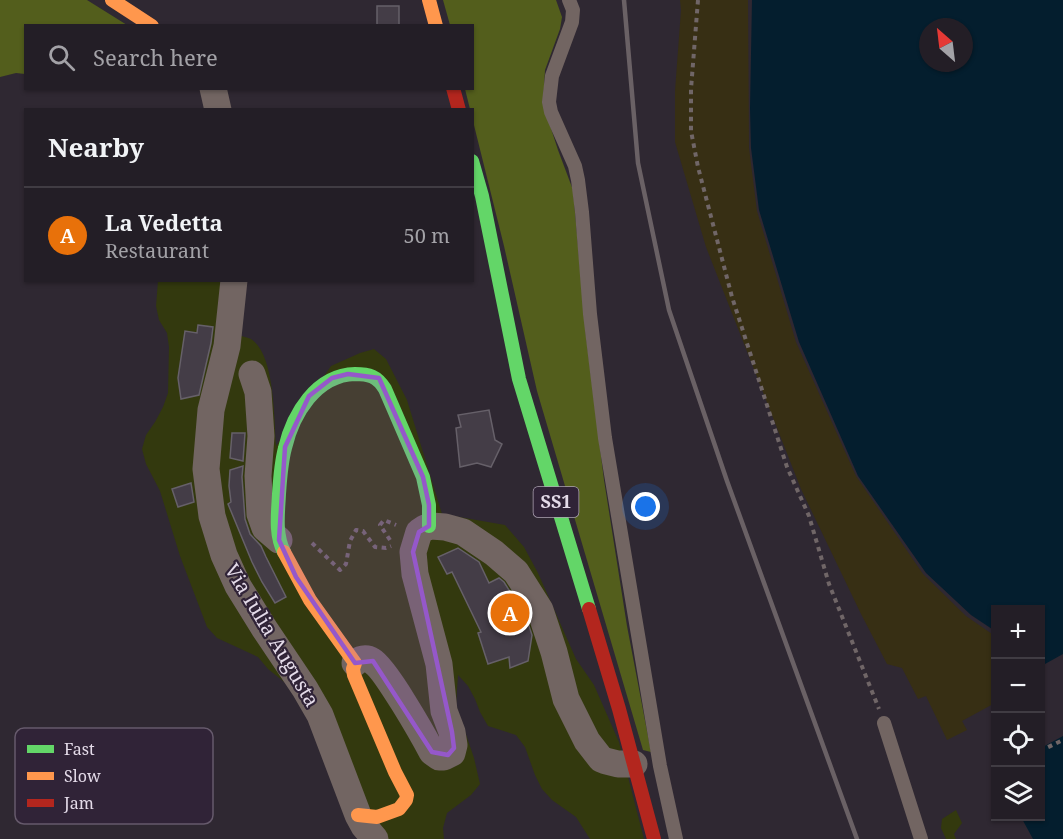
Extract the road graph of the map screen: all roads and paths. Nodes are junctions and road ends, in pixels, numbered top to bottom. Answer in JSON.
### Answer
{"nodes":[{"id":1,"x":112,"y":0,"type":"edge"},
{"id":2,"x":429,"y":0,"type":"edge"},
{"id":3,"x":569,"y":0,"type":"edge"},
{"id":4,"x":698,"y":0,"type":"edge"},
{"id":5,"x":149,"y":24,"type":"edge"},
{"id":6,"x":435,"y":24,"type":"edge"},
{"id":7,"x":213,"y":90,"type":"edge"},
{"id":8,"x":454,"y":90,"type":"edge"},
{"id":9,"x":218,"y":108,"type":"edge"},
{"id":10,"x":458,"y":108,"type":"edge"},
{"id":11,"x":474,"y":168,"type":"edge"},
{"id":12,"x":234,"y":282,"type":"edge"},
{"id":13,"x":252,"y":374,"type":"dead end"},
{"id":14,"x":429,"y":520,"type":"junction"},
{"id":15,"x":279,"y":540,"type":"junction"},
{"id":16,"x":311,"y":542,"type":"dead end"},
{"id":17,"x":355,"y":663,"type":"junction"},
{"id":18,"x":884,"y":723,"type":"joint"},
{"id":19,"x":1063,"y":740,"type":"edge"},
{"id":20,"x":1045,"y":749,"type":"edge"},
{"id":21,"x":634,"y":764,"type":"junction"},
{"id":22,"x":358,"y":814,"type":"junction"},
{"id":23,"x":375,"y":839,"type":"edge"},
{"id":24,"x":654,"y":839,"type":"edge"},
{"id":25,"x":676,"y":839,"type":"edge"},
{"id":26,"x":921,"y":839,"type":"edge"}],
"edges":[{"from":1,"to":5,"type":"street"},
{"from":2,"to":6,"type":"street"},
{"from":3,"to":25,"type":"lane"},
{"from":4,"to":18,"type":"path"},
{"from":7,"to":9,"type":"street"},
{"from":8,"to":10,"type":"street"},
{"from":11,"to":21,"type":"street","number":"SS1"},
{"from":12,"to":22,"type":"street","name":"Via Iulia Augusta"},
{"from":13,"to":15,"type":"street"},
{"from":14,"to":15,"type":"street"},
{"from":14,"to":16,"type":"path"},
{"from":14,"to":17,"type":"street"},
{"from":14,"to":21,"type":"street"},
{"from":15,"to":17,"type":"street"},
{"from":17,"to":22,"type":"street"},
{"from":18,"to":26,"type":"lane"},
{"from":19,"to":20,"type":"path"},
{"from":21,"to":24,"type":"street","number":"SS1"},
{"from":22,"to":23,"type":"street","name":"Via Iulia Augusta"}]}
